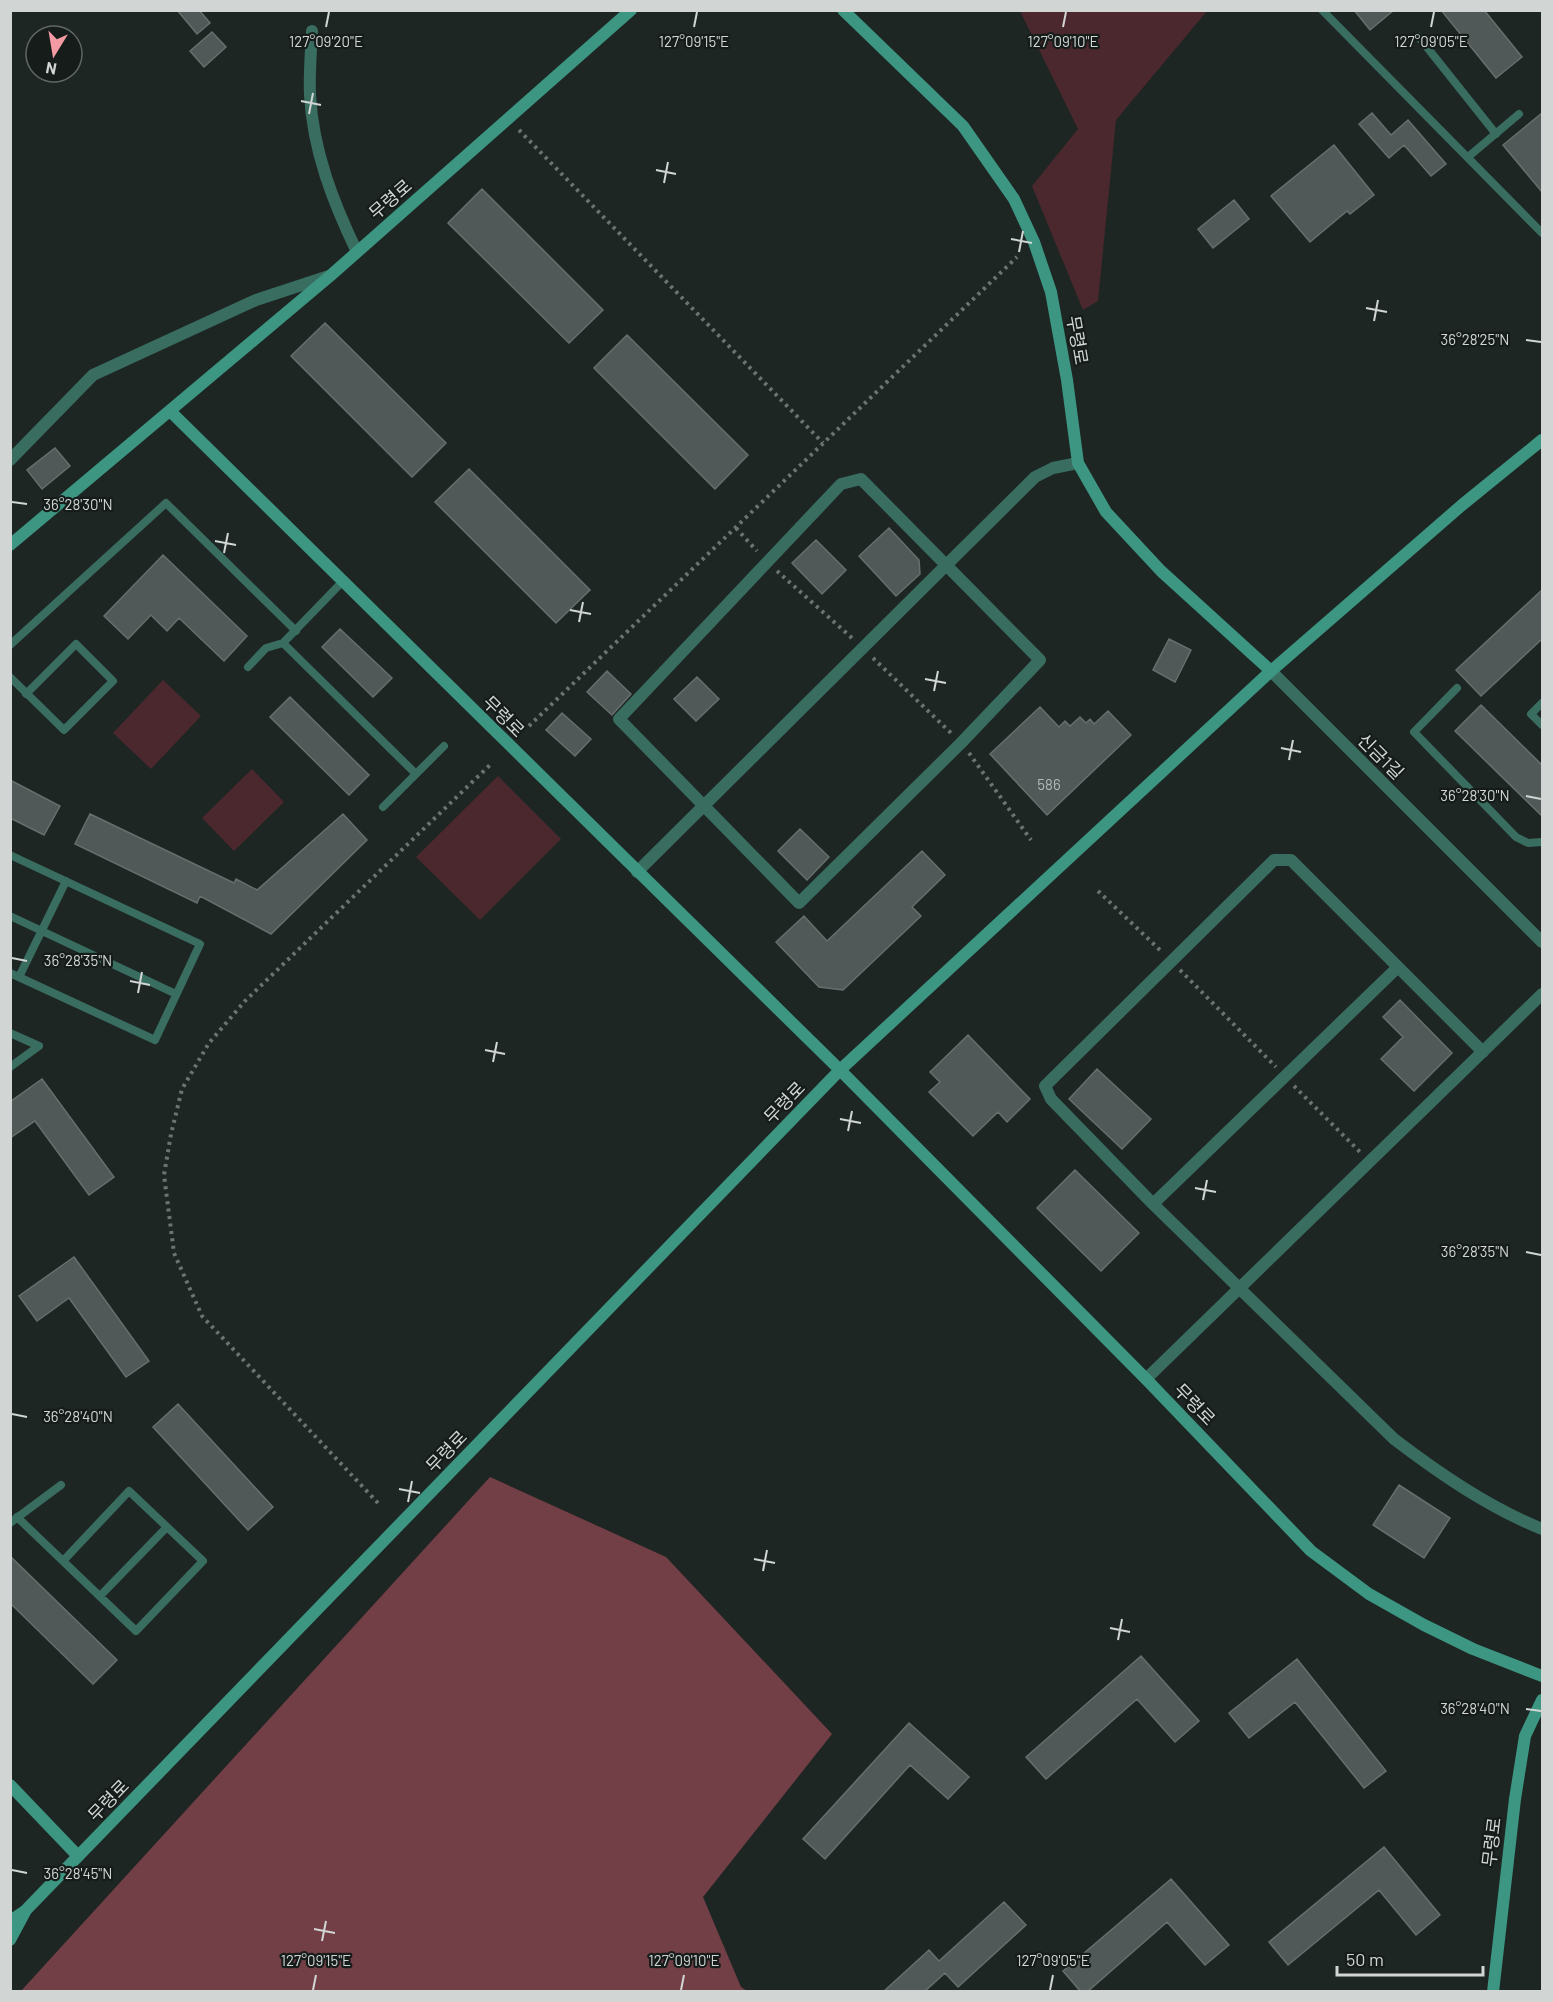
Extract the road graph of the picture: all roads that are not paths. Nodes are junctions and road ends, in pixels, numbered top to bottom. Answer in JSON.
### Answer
{"nodes":[{"id":1,"x":631,"y":10,"type":"edge"},
{"id":2,"x":843,"y":10,"type":"edge"},
{"id":3,"x":1322,"y":10,"type":"edge"},
{"id":4,"x":312,"y":31,"type":"dead end"},
{"id":5,"x":1418,"y":36,"type":"dead end"},
{"id":6,"x":1519,"y":114,"type":"dead end"},
{"id":7,"x":1496,"y":134,"type":"junction"},
{"id":8,"x":1468,"y":157,"type":"junction"},
{"id":9,"x":1542,"y":233,"type":"edge"},
{"id":10,"x":357,"y":252,"type":"junction"},
{"id":11,"x":330,"y":276,"type":"junction"},
{"id":12,"x":171,"y":411,"type":"junction"},
{"id":13,"x":1542,"y":440,"type":"edge"},
{"id":14,"x":10,"y":460,"type":"edge"},
{"id":15,"x":1077,"y":463,"type":"junction"},
{"id":16,"x":10,"y":545,"type":"edge"},
{"id":17,"x":945,"y":565,"type":"junction"},
{"id":18,"x":344,"y":580,"type":"junction"},
{"id":19,"x":296,"y":631,"type":"junction"},
{"id":20,"x":283,"y":643,"type":"junction"},
{"id":21,"x":10,"y":645,"type":"edge"},
{"id":22,"x":248,"y":667,"type":"dead end"},
{"id":23,"x":1271,"y":671,"type":"junction"},
{"id":24,"x":10,"y":677,"type":"edge"},
{"id":25,"x":1457,"y":688,"type":"dead end"},
{"id":26,"x":26,"y":694,"type":"junction"},
{"id":27,"x":1542,"y":703,"type":"edge"},
{"id":28,"x":1542,"y":725,"type":"edge"},
{"id":29,"x":444,"y":746,"type":"dead end"},
{"id":30,"x":416,"y":774,"type":"junction"},
{"id":31,"x":704,"y":806,"type":"junction"},
{"id":32,"x":383,"y":807,"type":"dead end"},
{"id":33,"x":1542,"y":842,"type":"edge"},
{"id":34,"x":10,"y":855,"type":"edge"},
{"id":35,"x":637,"y":872,"type":"junction"},
{"id":36,"x":66,"y":881,"type":"junction"},
{"id":37,"x":10,"y":916,"type":"edge"},
{"id":38,"x":42,"y":931,"type":"junction"},
{"id":39,"x":1542,"y":942,"type":"edge"},
{"id":40,"x":1398,"y":967,"type":"junction"},
{"id":41,"x":10,"y":973,"type":"edge"},
{"id":42,"x":19,"y":977,"type":"junction"},
{"id":43,"x":176,"y":994,"type":"junction"},
{"id":44,"x":1542,"y":994,"type":"edge"},
{"id":45,"x":10,"y":1034,"type":"edge"},
{"id":46,"x":1483,"y":1052,"type":"junction"},
{"id":47,"x":10,"y":1067,"type":"edge"},
{"id":48,"x":840,"y":1070,"type":"junction"},
{"id":49,"x":1153,"y":1204,"type":"junction"},
{"id":50,"x":1239,"y":1289,"type":"junction"},
{"id":51,"x":1146,"y":1379,"type":"junction"},
{"id":52,"x":61,"y":1485,"type":"dead end"},
{"id":53,"x":14,"y":1520,"type":"edge"},
{"id":54,"x":167,"y":1527,"type":"junction"},
{"id":55,"x":1542,"y":1529,"type":"edge"},
{"id":56,"x":63,"y":1561,"type":"junction"},
{"id":57,"x":100,"y":1596,"type":"junction"},
{"id":58,"x":1542,"y":1676,"type":"edge"},
{"id":59,"x":1542,"y":1700,"type":"edge"},
{"id":60,"x":10,"y":1785,"type":"edge"},
{"id":61,"x":78,"y":1856,"type":"junction"},
{"id":62,"x":25,"y":1911,"type":"junction"},
{"id":63,"x":10,"y":1921,"type":"edge"},
{"id":64,"x":10,"y":1940,"type":"edge"},
{"id":65,"x":1494,"y":1992,"type":"edge"}],
"edges":[{"from":1,"to":10,"type":"street","name":"무령로"},
{"from":2,"to":15,"type":"street","name":"무령로"},
{"from":3,"to":8,"type":"lane"},
{"from":4,"to":10,"type":"street"},
{"from":5,"to":7,"type":"lane"},
{"from":6,"to":7,"type":"lane"},
{"from":7,"to":8,"type":"lane"},
{"from":8,"to":9,"type":"lane"},
{"from":10,"to":11,"type":"street","name":"무령로"},
{"from":11,"to":12,"type":"street","name":"무령로"},
{"from":11,"to":14,"type":"street"},
{"from":12,"to":16,"type":"street","name":"무령로"},
{"from":12,"to":18,"type":"street","name":"무령로"},
{"from":13,"to":23,"type":"street","name":"무령로"},
{"from":15,"to":17,"type":"street"},
{"from":15,"to":23,"type":"street","name":"무령로"},
{"from":17,"to":31,"type":"street"},
{"from":17,"to":31,"type":"street"},
{"from":17,"to":31,"type":"street"},
{"from":18,"to":19,"type":"lane"},
{"from":18,"to":35,"type":"street","name":"무령로"},
{"from":19,"to":20,"type":"lane"},
{"from":19,"to":21,"type":"lane"},
{"from":20,"to":22,"type":"lane"},
{"from":20,"to":30,"type":"lane"},
{"from":23,"to":39,"type":"street","name":"신금1길"},
{"from":23,"to":48,"type":"street","name":"무령로"},
{"from":24,"to":26,"type":"lane"},
{"from":25,"to":33,"type":"lane"},
{"from":26,"to":26,"type":"lane"},
{"from":27,"to":28,"type":"lane"},
{"from":29,"to":30,"type":"lane"},
{"from":30,"to":32,"type":"lane"},
{"from":31,"to":35,"type":"street"},
{"from":34,"to":36,"type":"lane"},
{"from":35,"to":48,"type":"street","name":"무령로"},
{"from":36,"to":38,"type":"lane"},
{"from":36,"to":43,"type":"lane"},
{"from":37,"to":38,"type":"lane"},
{"from":38,"to":42,"type":"lane"},
{"from":38,"to":43,"type":"lane"},
{"from":40,"to":46,"type":"street"},
{"from":40,"to":49,"type":"street"},
{"from":40,"to":49,"type":"street"},
{"from":41,"to":42,"type":"lane"},
{"from":42,"to":43,"type":"lane"},
{"from":44,"to":46,"type":"street"},
{"from":45,"to":47,"type":"lane"},
{"from":46,"to":50,"type":"street"},
{"from":48,"to":51,"type":"street","name":"무령로"},
{"from":48,"to":61,"type":"street","name":"무령로"},
{"from":49,"to":50,"type":"street"},
{"from":50,"to":51,"type":"street"},
{"from":50,"to":55,"type":"street"},
{"from":51,"to":58,"type":"street","name":"무령로"},
{"from":52,"to":53,"type":"lane"},
{"from":53,"to":56,"type":"lane"},
{"from":54,"to":56,"type":"lane"},
{"from":54,"to":57,"type":"lane"},
{"from":54,"to":57,"type":"lane"},
{"from":56,"to":57,"type":"lane"},
{"from":59,"to":65,"type":"street","name":"무령로"},
{"from":60,"to":61,"type":"street"},
{"from":61,"to":62,"type":"street","name":"무령로"},
{"from":62,"to":63,"type":"street","name":"무령로"},
{"from":62,"to":64,"type":"street","name":"무령로"}]}
